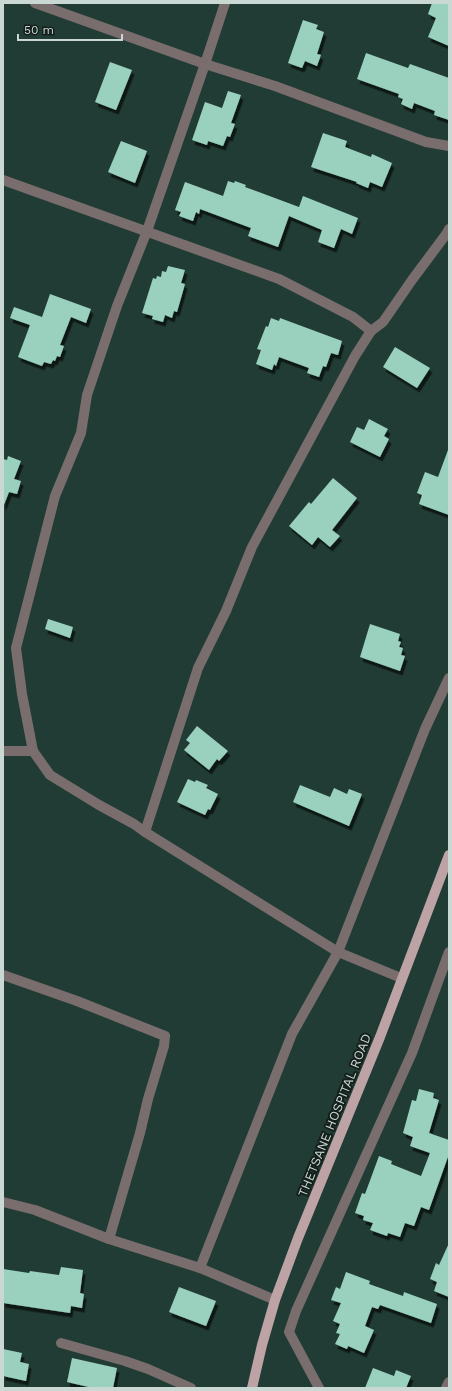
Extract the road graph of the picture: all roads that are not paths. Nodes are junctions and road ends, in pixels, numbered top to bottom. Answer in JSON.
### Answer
{"nodes":[{"id":1,"x":35,"y":3,"type":"edge"},
{"id":2,"x":225,"y":3,"type":"edge"},
{"id":3,"x":205,"y":64,"type":"junction"},
{"id":4,"x":449,"y":146,"type":"edge"},
{"id":5,"x":3,"y":180,"type":"edge"},
{"id":6,"x":449,"y":229,"type":"edge"},
{"id":7,"x":147,"y":231,"type":"junction"},
{"id":8,"x":371,"y":331,"type":"junction"},
{"id":9,"x":449,"y":678,"type":"edge"},
{"id":10,"x":3,"y":751,"type":"edge"},
{"id":11,"x":33,"y":752,"type":"junction"},
{"id":12,"x":145,"y":832,"type":"junction"},
{"id":13,"x":449,"y":856,"type":"edge"},
{"id":14,"x":338,"y":952,"type":"junction"},
{"id":15,"x":449,"y":952,"type":"edge"},
{"id":16,"x":3,"y":975,"type":"edge"},
{"id":17,"x":401,"y":978,"type":"junction"},
{"id":18,"x":3,"y":1202,"type":"edge"},
{"id":19,"x":109,"y":1239,"type":"junction"},
{"id":20,"x":200,"y":1268,"type":"junction"},
{"id":21,"x":275,"y":1300,"type":"junction"},
{"id":22,"x":61,"y":1342,"type":"dead end"},
{"id":23,"x":449,"y":1382,"type":"edge"},
{"id":24,"x":191,"y":1388,"type":"edge"},
{"id":25,"x":252,"y":1388,"type":"edge"},
{"id":26,"x":320,"y":1388,"type":"edge"},
{"id":27,"x":446,"y":1388,"type":"edge"}],
"edges":[{"from":1,"to":3,"type":"street"},
{"from":2,"to":3,"type":"street"},
{"from":3,"to":4,"type":"street"},
{"from":3,"to":7,"type":"street"},
{"from":5,"to":7,"type":"street"},
{"from":6,"to":8,"type":"street"},
{"from":7,"to":8,"type":"street"},
{"from":7,"to":11,"type":"street"},
{"from":8,"to":12,"type":"street"},
{"from":9,"to":14,"type":"street"},
{"from":10,"to":11,"type":"street"},
{"from":11,"to":12,"type":"street"},
{"from":12,"to":14,"type":"street"},
{"from":13,"to":17,"type":"main road","name":"THETSANE HOSPITAL ROAD"},
{"from":14,"to":17,"type":"street"},
{"from":14,"to":20,"type":"street"},
{"from":15,"to":26,"type":"street"},
{"from":16,"to":19,"type":"street"},
{"from":17,"to":21,"type":"main road","name":"THETSANE HOSPITAL ROAD"},
{"from":18,"to":19,"type":"street"},
{"from":19,"to":20,"type":"street"},
{"from":20,"to":21,"type":"street"},
{"from":21,"to":25,"type":"main road","name":"THETSANE HOSPITAL ROAD"},
{"from":22,"to":24,"type":"street"},
{"from":23,"to":27,"type":"street"}]}
